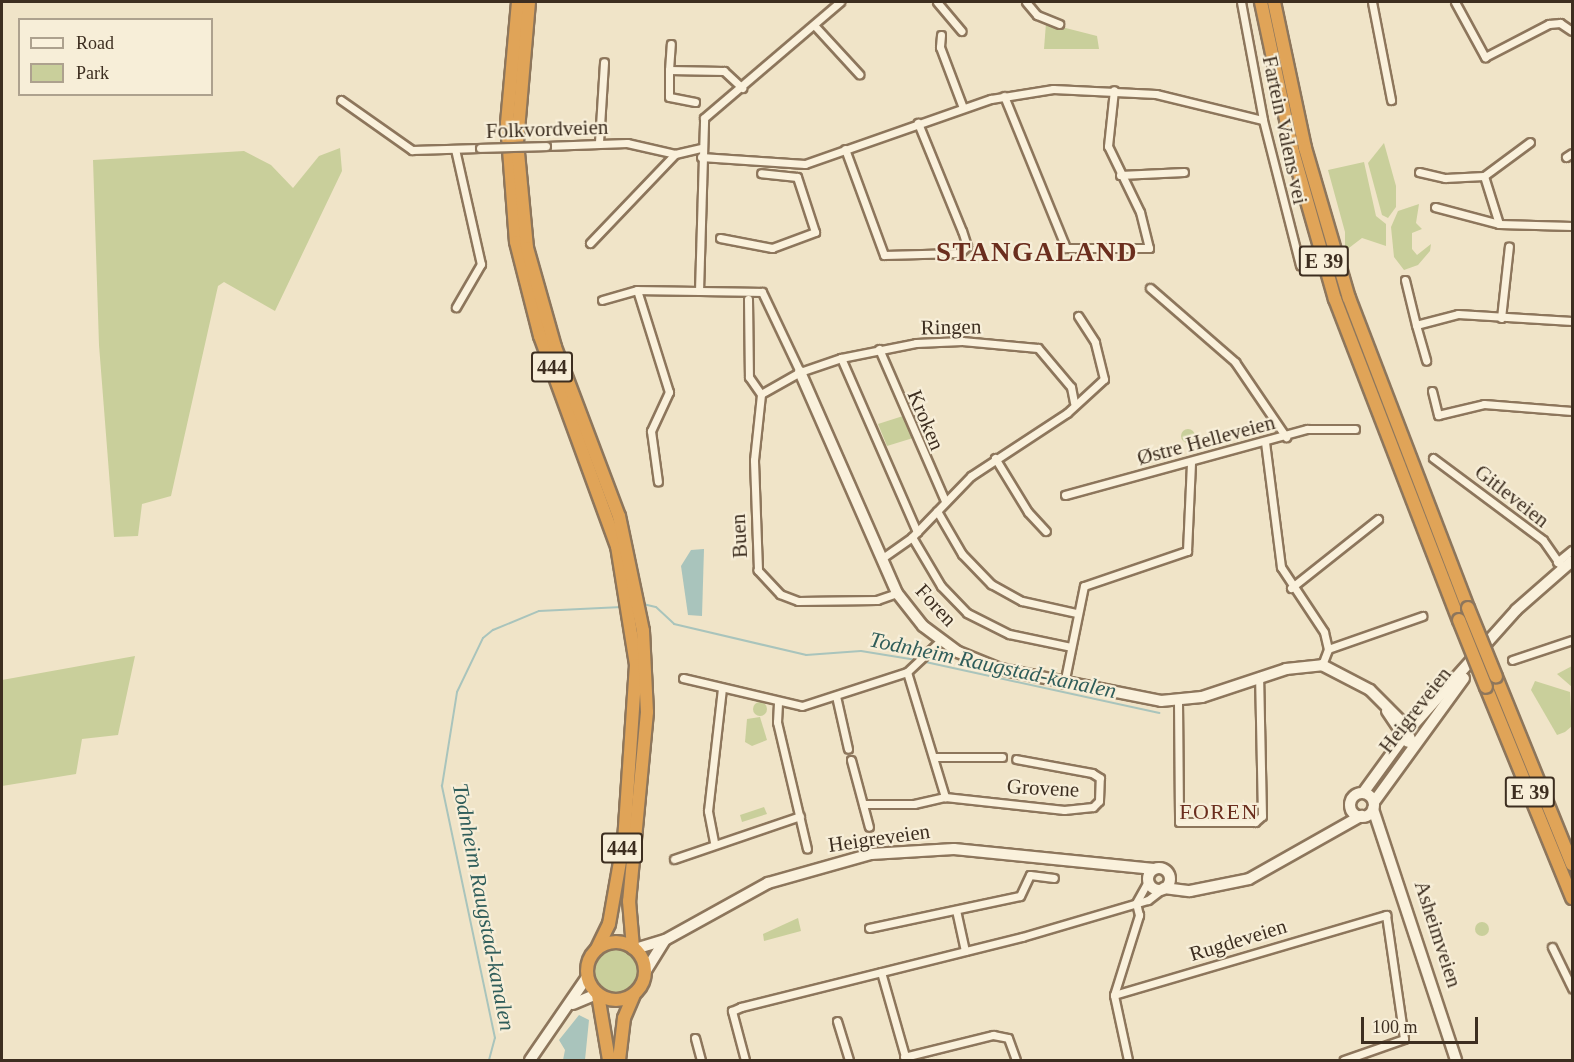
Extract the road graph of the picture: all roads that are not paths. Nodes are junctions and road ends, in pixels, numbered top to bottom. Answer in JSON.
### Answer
{"nodes":[{"id":1,"x":518,"y":2,"type":"edge"},
{"id":2,"x":529,"y":2,"type":"edge"},
{"id":3,"x":840,"y":2,"type":"edge"},
{"id":4,"x":937,"y":2,"type":"edge"},
{"id":5,"x":1026,"y":2,"type":"edge"},
{"id":6,"x":1241,"y":2,"type":"edge"},
{"id":7,"x":1261,"y":2,"type":"edge"},
{"id":8,"x":1274,"y":2,"type":"edge"},
{"id":9,"x":1372,"y":2,"type":"edge"},
{"id":10,"x":1456,"y":3,"type":"edge"},
{"id":11,"x":1059,"y":24,"type":"dead end"},
{"id":12,"x":814,"y":25,"type":"junction"},
{"id":13,"x":961,"y":31,"type":"dead end"},
{"id":14,"x":1572,"y":31,"type":"edge"},
{"id":15,"x":941,"y":35,"type":"dead end"},
{"id":16,"x":671,"y":44,"type":"dead end"},
{"id":17,"x":604,"y":62,"type":"dead end"},
{"id":18,"x":669,"y":70,"type":"junction"},
{"id":19,"x":859,"y":74,"type":"dead end"},
{"id":20,"x":742,"y":88,"type":"junction"},
{"id":21,"x":1114,"y":90,"type":"junction"},
{"id":22,"x":1004,"y":96,"type":"junction"},
{"id":23,"x":341,"y":100,"type":"dead end"},
{"id":24,"x":1391,"y":100,"type":"dead end"},
{"id":25,"x":695,"y":102,"type":"dead end"},
{"id":26,"x":963,"y":108,"type":"junction"},
{"id":27,"x":1263,"y":120,"type":"junction"},
{"id":28,"x":918,"y":123,"type":"junction"},
{"id":29,"x":599,"y":141,"type":"junction"},
{"id":30,"x":1530,"y":142,"type":"dead end"},
{"id":31,"x":701,"y":148,"type":"junction"},
{"id":32,"x":454,"y":149,"type":"junction"},
{"id":33,"x":845,"y":149,"type":"junction"},
{"id":34,"x":675,"y":154,"type":"junction"},
{"id":35,"x":701,"y":157,"type":"junction"},
{"id":36,"x":1184,"y":172,"type":"dead end"},
{"id":37,"x":1419,"y":172,"type":"dead end"},
{"id":38,"x":761,"y":173,"type":"dead end"},
{"id":39,"x":1120,"y":175,"type":"junction"},
{"id":40,"x":1484,"y":176,"type":"junction"},
{"id":41,"x":1435,"y":207,"type":"dead end"},
{"id":42,"x":1499,"y":224,"type":"junction"},
{"id":43,"x":1572,"y":226,"type":"edge"},
{"id":44,"x":720,"y":238,"type":"dead end"},
{"id":45,"x":590,"y":243,"type":"dead end"},
{"id":46,"x":1509,"y":246,"type":"dead end"},
{"id":47,"x":1300,"y":265,"type":"dead end"},
{"id":48,"x":1406,"y":280,"type":"dead end"},
{"id":49,"x":1150,"y":288,"type":"dead end"},
{"id":50,"x":637,"y":290,"type":"junction"},
{"id":51,"x":699,"y":291,"type":"junction"},
{"id":52,"x":748,"y":299,"type":"dead end"},
{"id":53,"x":602,"y":300,"type":"dead end"},
{"id":54,"x":456,"y":307,"type":"dead end"},
{"id":55,"x":1077,"y":316,"type":"dead end"},
{"id":56,"x":1501,"y":318,"type":"junction"},
{"id":57,"x":1572,"y":321,"type":"edge"},
{"id":58,"x":1416,"y":325,"type":"junction"},
{"id":59,"x":879,"y":350,"type":"junction"},
{"id":60,"x":841,"y":358,"type":"junction"},
{"id":61,"x":1426,"y":361,"type":"dead end"},
{"id":62,"x":800,"y":372,"type":"junction"},
{"id":63,"x":1432,"y":391,"type":"dead end"},
{"id":64,"x":761,"y":394,"type":"junction"},
{"id":65,"x":1074,"y":403,"type":"junction"},
{"id":66,"x":1572,"y":411,"type":"edge"},
{"id":67,"x":1355,"y":429,"type":"dead end"},
{"id":68,"x":1286,"y":437,"type":"junction"},
{"id":69,"x":1265,"y":442,"type":"junction"},
{"id":70,"x":995,"y":458,"type":"junction"},
{"id":71,"x":1433,"y":458,"type":"dead end"},
{"id":72,"x":1191,"y":462,"type":"junction"},
{"id":73,"x":658,"y":482,"type":"dead end"},
{"id":74,"x":1065,"y":495,"type":"dead end"},
{"id":75,"x":945,"y":501,"type":"junction"},
{"id":76,"x":937,"y":511,"type":"junction"},
{"id":77,"x":1378,"y":519,"type":"dead end"},
{"id":78,"x":1046,"y":531,"type":"dead end"},
{"id":79,"x":914,"y":535,"type":"junction"},
{"id":80,"x":1572,"y":550,"type":"edge"},
{"id":81,"x":881,"y":559,"type":"junction"},
{"id":82,"x":1572,"y":561,"type":"edge"},
{"id":83,"x":1560,"y":565,"type":"junction"},
{"id":84,"x":629,"y":576,"type":"junction"},
{"id":85,"x":1291,"y":588,"type":"junction"},
{"id":86,"x":897,"y":593,"type":"junction"},
{"id":87,"x":1076,"y":613,"type":"junction"},
{"id":88,"x":1422,"y":616,"type":"dead end"},
{"id":89,"x":638,"y":632,"type":"junction"},
{"id":90,"x":1572,"y":639,"type":"edge"},
{"id":91,"x":940,"y":640,"type":"junction"},
{"id":92,"x":1071,"y":647,"type":"junction"},
{"id":93,"x":1328,"y":649,"type":"junction"},
{"id":94,"x":1512,"y":660,"type":"dead end"},
{"id":95,"x":1322,"y":665,"type":"junction"},
{"id":96,"x":907,"y":672,"type":"junction"},
{"id":97,"x":683,"y":678,"type":"dead end"},
{"id":98,"x":1259,"y":678,"type":"junction"},
{"id":99,"x":1064,"y":684,"type":"junction"},
{"id":100,"x":722,"y":688,"type":"junction"},
{"id":101,"x":836,"y":696,"type":"junction"},
{"id":102,"x":1178,"y":700,"type":"junction"},
{"id":103,"x":778,"y":703,"type":"junction"},
{"id":104,"x":1408,"y":738,"type":"junction"},
{"id":105,"x":848,"y":749,"type":"dead end"},
{"id":106,"x":1035,"y":751,"type":"dead end"},
{"id":107,"x":935,"y":757,"type":"junction"},
{"id":108,"x":1002,"y":757,"type":"dead end"},
{"id":109,"x":1016,"y":759,"type":"dead end"},
{"id":110,"x":851,"y":760,"type":"dead end"},
{"id":111,"x":1035,"y":761,"type":"junction"},
{"id":112,"x":1363,"y":793,"type":"junction"},
{"id":113,"x":945,"y":797,"type":"junction"},
{"id":114,"x":863,"y":804,"type":"junction"},
{"id":115,"x":1351,"y":807,"type":"junction"},
{"id":116,"x":1368,"y":811,"type":"junction"},
{"id":117,"x":800,"y":816,"type":"junction"},
{"id":118,"x":869,"y":827,"type":"dead end"},
{"id":119,"x":1319,"y":841,"type":"junction"},
{"id":120,"x":714,"y":842,"type":"junction"},
{"id":121,"x":807,"y":849,"type":"dead end"},
{"id":122,"x":674,"y":859,"type":"dead end"},
{"id":123,"x":1116,"y":864,"type":"junction"},
{"id":124,"x":1572,"y":864,"type":"edge"},
{"id":125,"x":1154,"y":869,"type":"junction"},
{"id":126,"x":1169,"y":875,"type":"junction"},
{"id":127,"x":1054,"y":878,"type":"dead end"},
{"id":128,"x":1148,"y":881,"type":"junction"},
{"id":129,"x":1200,"y":888,"type":"junction"},
{"id":130,"x":1163,"y":889,"type":"junction"},
{"id":131,"x":1572,"y":898,"type":"edge"},
{"id":132,"x":1136,"y":903,"type":"junction"},
{"id":133,"x":956,"y":910,"type":"junction"},
{"id":134,"x":869,"y":928,"type":"dead end"},
{"id":135,"x":664,"y":940,"type":"junction"},
{"id":136,"x":1552,"y":947,"type":"dead end"},
{"id":137,"x":597,"y":949,"type":"junction"},
{"id":138,"x":634,"y":949,"type":"junction"},
{"id":139,"x":965,"y":951,"type":"junction"},
{"id":140,"x":645,"y":972,"type":"junction"},
{"id":141,"x":881,"y":972,"type":"junction"},
{"id":142,"x":587,"y":977,"type":"junction"},
{"id":143,"x":1572,"y":988,"type":"edge"},
{"id":144,"x":598,"y":994,"type":"junction"},
{"id":145,"x":634,"y":994,"type":"junction"},
{"id":146,"x":1114,"y":995,"type":"junction"},
{"id":147,"x":566,"y":1010,"type":"junction"},
{"id":148,"x":837,"y":1021,"type":"dead end"},
{"id":149,"x":695,"y":1038,"type":"dead end"},
{"id":150,"x":905,"y":1059,"type":"edge"},
{"id":151,"x":530,"y":1060,"type":"edge"},
{"id":152,"x":609,"y":1060,"type":"edge"},
{"id":153,"x":619,"y":1060,"type":"edge"},
{"id":154,"x":701,"y":1060,"type":"edge"},
{"id":155,"x":745,"y":1060,"type":"edge"},
{"id":156,"x":849,"y":1060,"type":"edge"},
{"id":157,"x":1016,"y":1060,"type":"edge"},
{"id":158,"x":1128,"y":1060,"type":"edge"},
{"id":159,"x":1344,"y":1060,"type":"edge"},
{"id":160,"x":1456,"y":1060,"type":"edge"}],
"edges":[{"from":1,"to":84,"type":"highway","number":"444"},
{"from":2,"to":84,"type":"highway","number":"444"},
{"from":3,"to":12,"type":"street"},
{"from":4,"to":13,"type":"street"},
{"from":5,"to":11,"type":"street"},
{"from":6,"to":27,"type":"street","name":"Fartein Valens vei"},
{"from":7,"to":131,"type":"highway","number":"E 39","bridge":true},
{"from":8,"to":124,"type":"highway","number":"E 39","bridge":true},
{"from":9,"to":24,"type":"street"},
{"from":10,"to":14,"type":"street"},
{"from":12,"to":19,"type":"street"},
{"from":12,"to":20,"type":"street"},
{"from":15,"to":26,"type":"street"},
{"from":16,"to":18,"type":"street"},
{"from":17,"to":29,"type":"street"},
{"from":18,"to":20,"type":"street"},
{"from":18,"to":25,"type":"street"},
{"from":20,"to":31,"type":"street"},
{"from":21,"to":22,"type":"street"},
{"from":21,"to":27,"type":"street"},
{"from":21,"to":39,"type":"street"},
{"from":22,"to":26,"type":"street"},
{"from":22,"to":39,"type":"street"},
{"from":23,"to":32,"type":"street","name":"Folkvordveien"},
{"from":26,"to":28,"type":"street"},
{"from":27,"to":47,"type":"street","name":"Fartein Valens vei"},
{"from":28,"to":33,"type":"street"},
{"from":28,"to":33,"type":"street"},
{"from":29,"to":32,"type":"street","name":"Folkvordveien","bridge":true},
{"from":29,"to":34,"type":"street","name":"Folkvordveien"},
{"from":30,"to":40,"type":"street"},
{"from":31,"to":34,"type":"street","name":"Folkvordveien"},
{"from":31,"to":35,"type":"street"},
{"from":32,"to":54,"type":"street"},
{"from":33,"to":35,"type":"street"},
{"from":34,"to":45,"type":"street"},
{"from":35,"to":51,"type":"street"},
{"from":36,"to":39,"type":"street"},
{"from":37,"to":40,"type":"street"},
{"from":38,"to":44,"type":"street"},
{"from":40,"to":42,"type":"street"},
{"from":41,"to":42,"type":"street"},
{"from":42,"to":43,"type":"street"},
{"from":46,"to":56,"type":"street"},
{"from":48,"to":58,"type":"street"},
{"from":49,"to":68,"type":"street"},
{"from":50,"to":51,"type":"street"},
{"from":50,"to":53,"type":"street"},
{"from":50,"to":73,"type":"street"},
{"from":51,"to":62,"type":"street","name":"Foren"},
{"from":52,"to":64,"type":"street"},
{"from":55,"to":65,"type":"street"},
{"from":56,"to":57,"type":"street"},
{"from":56,"to":58,"type":"street"},
{"from":58,"to":61,"type":"street"},
{"from":59,"to":60,"type":"street","name":"Ringen"},
{"from":59,"to":65,"type":"street","name":"Ringen"},
{"from":59,"to":75,"type":"street","name":"Kroken"},
{"from":60,"to":62,"type":"street","name":"Ringen"},
{"from":60,"to":79,"type":"street","name":"Foren"},
{"from":62,"to":64,"type":"street"},
{"from":62,"to":81,"type":"main road","name":"Foren"},
{"from":63,"to":66,"type":"street"},
{"from":64,"to":86,"type":"street","name":"Buen"},
{"from":65,"to":70,"type":"street"},
{"from":67,"to":68,"type":"street","name":"Østre Helleveien"},
{"from":68,"to":69,"type":"street","name":"Østre Helleveien"},
{"from":69,"to":72,"type":"street","name":"Østre Helleveien"},
{"from":69,"to":85,"type":"street"},
{"from":70,"to":75,"type":"street"},
{"from":70,"to":78,"type":"street"},
{"from":71,"to":83,"type":"street","name":"Gitleveien"},
{"from":72,"to":74,"type":"street","name":"Østre Helleveien"},
{"from":72,"to":87,"type":"street"},
{"from":75,"to":76,"type":"street"},
{"from":76,"to":79,"type":"street"},
{"from":76,"to":87,"type":"street"},
{"from":77,"to":85,"type":"street"},
{"from":79,"to":81,"type":"street"},
{"from":79,"to":92,"type":"street","name":"Foren"},
{"from":80,"to":83,"type":"street"},
{"from":81,"to":86,"type":"main road","name":"Foren"},
{"from":82,"to":83,"type":"main road","name":"Heigreveien"},
{"from":83,"to":104,"type":"main road","name":"Heigreveien"},
{"from":84,"to":89,"type":"highway","number":"444"},
{"from":85,"to":93,"type":"street"},
{"from":86,"to":91,"type":"main road","name":"Foren"},
{"from":87,"to":92,"type":"street"},
{"from":88,"to":93,"type":"street"},
{"from":89,"to":137,"type":"highway","number":"444"},
{"from":89,"to":138,"type":"highway","number":"444"},
{"from":90,"to":94,"type":"street"},
{"from":91,"to":96,"type":"street"},
{"from":91,"to":99,"type":"main road","name":"Foren"},
{"from":92,"to":99,"type":"street"},
{"from":93,"to":95,"type":"street"},
{"from":95,"to":98,"type":"main road","name":"Foren"},
{"from":95,"to":104,"type":"main road"},
{"from":96,"to":101,"type":"street"},
{"from":96,"to":107,"type":"street"},
{"from":97,"to":100,"type":"street"},
{"from":98,"to":102,"type":"main road","name":"Foren"},
{"from":98,"to":102,"type":"street"},
{"from":99,"to":102,"type":"main road","name":"Foren"},
{"from":100,"to":103,"type":"street"},
{"from":100,"to":120,"type":"street"},
{"from":101,"to":103,"type":"street"},
{"from":101,"to":105,"type":"street"},
{"from":103,"to":117,"type":"street"},
{"from":104,"to":112,"type":"main road","name":"Heigreveien"},
{"from":104,"to":116,"type":"main road","name":"Heigreveien"},
{"from":106,"to":111,"type":"street"},
{"from":107,"to":108,"type":"street"},
{"from":107,"to":113,"type":"street"},
{"from":109,"to":111,"type":"street","name":"Grovene"},
{"from":110,"to":114,"type":"street"},
{"from":111,"to":113,"type":"street","name":"Grovene"},
{"from":112,"to":115,"type":"main road","name":"Heigreveien"},
{"from":112,"to":116,"type":"main road"},
{"from":113,"to":114,"type":"street","name":"Grovene"},
{"from":114,"to":118,"type":"street"},
{"from":115,"to":116,"type":"main road"},
{"from":115,"to":119,"type":"main road","name":"Heigreveien"},
{"from":116,"to":119,"type":"main road","name":"Heigreveien"},
{"from":116,"to":160,"type":"main road","name":"Asheimveien"},
{"from":117,"to":120,"type":"street"},
{"from":117,"to":121,"type":"street"},
{"from":119,"to":129,"type":"main road","name":"Heigreveien"},
{"from":120,"to":122,"type":"street"},
{"from":123,"to":125,"type":"main road","name":"Heigreveien"},
{"from":123,"to":128,"type":"main road","name":"Heigreveien"},
{"from":123,"to":135,"type":"main road","name":"Heigreveien"},
{"from":125,"to":126,"type":"main road","name":"Heigreveien"},
{"from":125,"to":128,"type":"main road"},
{"from":126,"to":129,"type":"main road","name":"Heigreveien"},
{"from":126,"to":130,"type":"main road"},
{"from":127,"to":133,"type":"street"},
{"from":128,"to":130,"type":"main road","name":"Heigreveien"},
{"from":128,"to":132,"type":"street"},
{"from":129,"to":130,"type":"main road","name":"Heigreveien"},
{"from":130,"to":132,"type":"street"},
{"from":132,"to":139,"type":"street"},
{"from":132,"to":146,"type":"street"},
{"from":133,"to":134,"type":"street"},
{"from":133,"to":139,"type":"street"},
{"from":135,"to":138,"type":"main road","name":"Heigreveien"},
{"from":135,"to":140,"type":"main road"},
{"from":136,"to":143,"type":"street"},
{"from":137,"to":138,"type":"highway"},
{"from":137,"to":142,"type":"highway","number":"444"},
{"from":138,"to":140,"type":"highway","number":"444"},
{"from":139,"to":141,"type":"street"},
{"from":140,"to":145,"type":"highway"},
{"from":141,"to":150,"type":"street"},
{"from":141,"to":155,"type":"street"},
{"from":142,"to":144,"type":"highway"},
{"from":142,"to":147,"type":"main road"},
{"from":144,"to":145,"type":"highway"},
{"from":144,"to":147,"type":"main road"},
{"from":144,"to":152,"type":"highway"},
{"from":145,"to":153,"type":"highway"},
{"from":146,"to":158,"type":"street"},
{"from":146,"to":159,"type":"street","name":"Rugdeveien"},
{"from":147,"to":151,"type":"main road"},
{"from":148,"to":156,"type":"street"},
{"from":149,"to":154,"type":"street"},
{"from":150,"to":157,"type":"street"}]}
